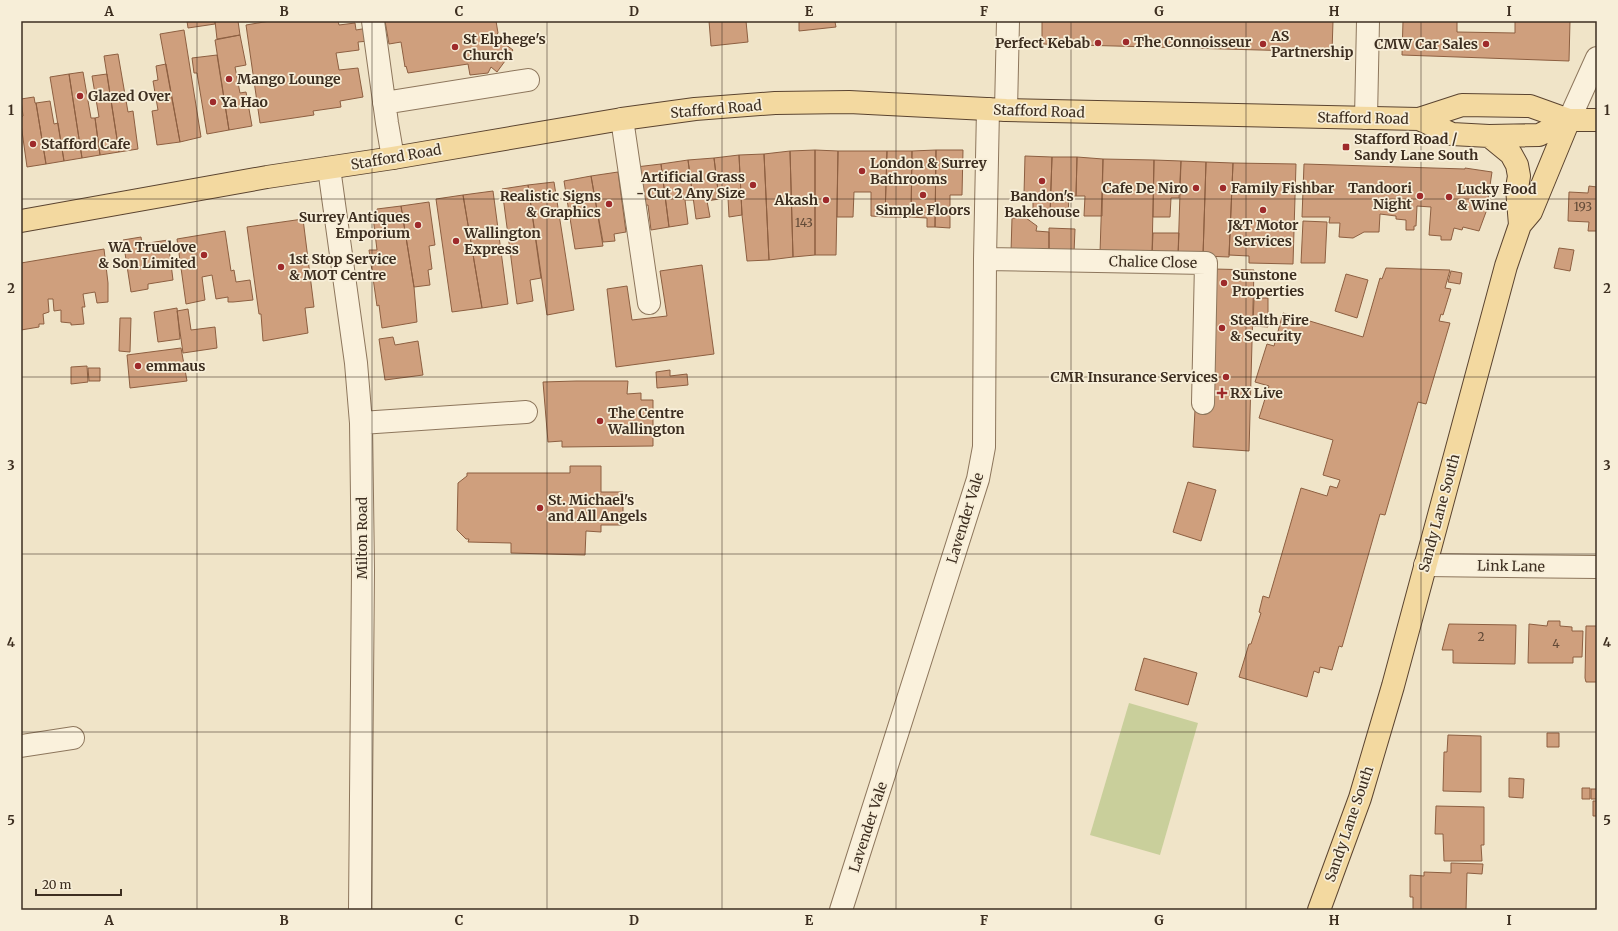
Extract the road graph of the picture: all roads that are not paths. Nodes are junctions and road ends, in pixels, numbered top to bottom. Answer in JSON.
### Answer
{"nodes":[{"id":1,"x":373,"y":21,"type":"edge"},
{"id":2,"x":1008,"y":21,"type":"edge"},
{"id":3,"x":1368,"y":21,"type":"edge"},
{"id":4,"x":1597,"y":58,"type":"edge"},
{"id":5,"x":528,"y":80,"type":"dead end"},
{"id":6,"x":384,"y":103,"type":"junction"},
{"id":7,"x":997,"y":110,"type":"junction"},
{"id":8,"x":1366,"y":118,"type":"junction"},
{"id":9,"x":622,"y":119,"type":"junction"},
{"id":10,"x":1419,"y":119,"type":"junction"},
{"id":11,"x":1569,"y":120,"type":"junction"},
{"id":12,"x":1597,"y":120,"type":"edge"},
{"id":13,"x":1490,"y":136,"type":"junction"},
{"id":14,"x":393,"y":158,"type":"junction"},
{"id":15,"x":328,"y":168,"type":"junction"},
{"id":16,"x":21,"y":222,"type":"edge"},
{"id":17,"x":1520,"y":225,"type":"junction"},
{"id":18,"x":985,"y":259,"type":"junction"},
{"id":19,"x":649,"y":303,"type":"dead end"},
{"id":20,"x":1203,"y":403,"type":"dead end"},
{"id":21,"x":526,"y":412,"type":"dead end"},
{"id":22,"x":361,"y":423,"type":"junction"},
{"id":23,"x":1426,"y":565,"type":"junction"},
{"id":24,"x":1597,"y":567,"type":"edge"},
{"id":25,"x":73,"y":738,"type":"dead end"},
{"id":26,"x":21,"y":746,"type":"edge"},
{"id":27,"x":360,"y":910,"type":"edge"},
{"id":28,"x":841,"y":910,"type":"edge"},
{"id":29,"x":1319,"y":910,"type":"edge"}],
"edges":[{"from":1,"to":6,"type":"street"},
{"from":2,"to":7,"type":"street","name":"Lavender Vale"},
{"from":3,"to":8,"type":"street"},
{"from":4,"to":11,"type":"street"},
{"from":5,"to":6,"type":"street"},
{"from":6,"to":14,"type":"street"},
{"from":7,"to":8,"type":"main road","name":"Stafford Road"},
{"from":7,"to":9,"type":"main road","name":"Stafford Road"},
{"from":7,"to":18,"type":"street","name":"Lavender Vale"},
{"from":8,"to":10,"type":"main road","name":"Stafford Road"},
{"from":9,"to":14,"type":"main road","name":"Stafford Road"},
{"from":9,"to":19,"type":"street"},
{"from":10,"to":11,"type":"main road","name":"Stafford Road"},
{"from":10,"to":13,"type":"main road","name":"Stafford Road"},
{"from":11,"to":12,"type":"main road","name":"Stafford Road"},
{"from":11,"to":13,"type":"main road","name":"Stafford Road"},
{"from":11,"to":17,"type":"main road","name":"Sandy Lane South"},
{"from":13,"to":17,"type":"main road"},
{"from":14,"to":15,"type":"main road","name":"Stafford Road"},
{"from":15,"to":16,"type":"main road","name":"Stafford Road"},
{"from":15,"to":22,"type":"street","name":"Milton Road"},
{"from":17,"to":23,"type":"main road","name":"Sandy Lane South"},
{"from":18,"to":20,"type":"street","name":"Chalice Close"},
{"from":18,"to":28,"type":"street","name":"Lavender Vale"},
{"from":21,"to":22,"type":"street"},
{"from":22,"to":27,"type":"street","name":"Milton Road"},
{"from":23,"to":24,"type":"street","name":"Link Lane"},
{"from":23,"to":29,"type":"main road","name":"Sandy Lane South"},
{"from":25,"to":26,"type":"street"}]}
